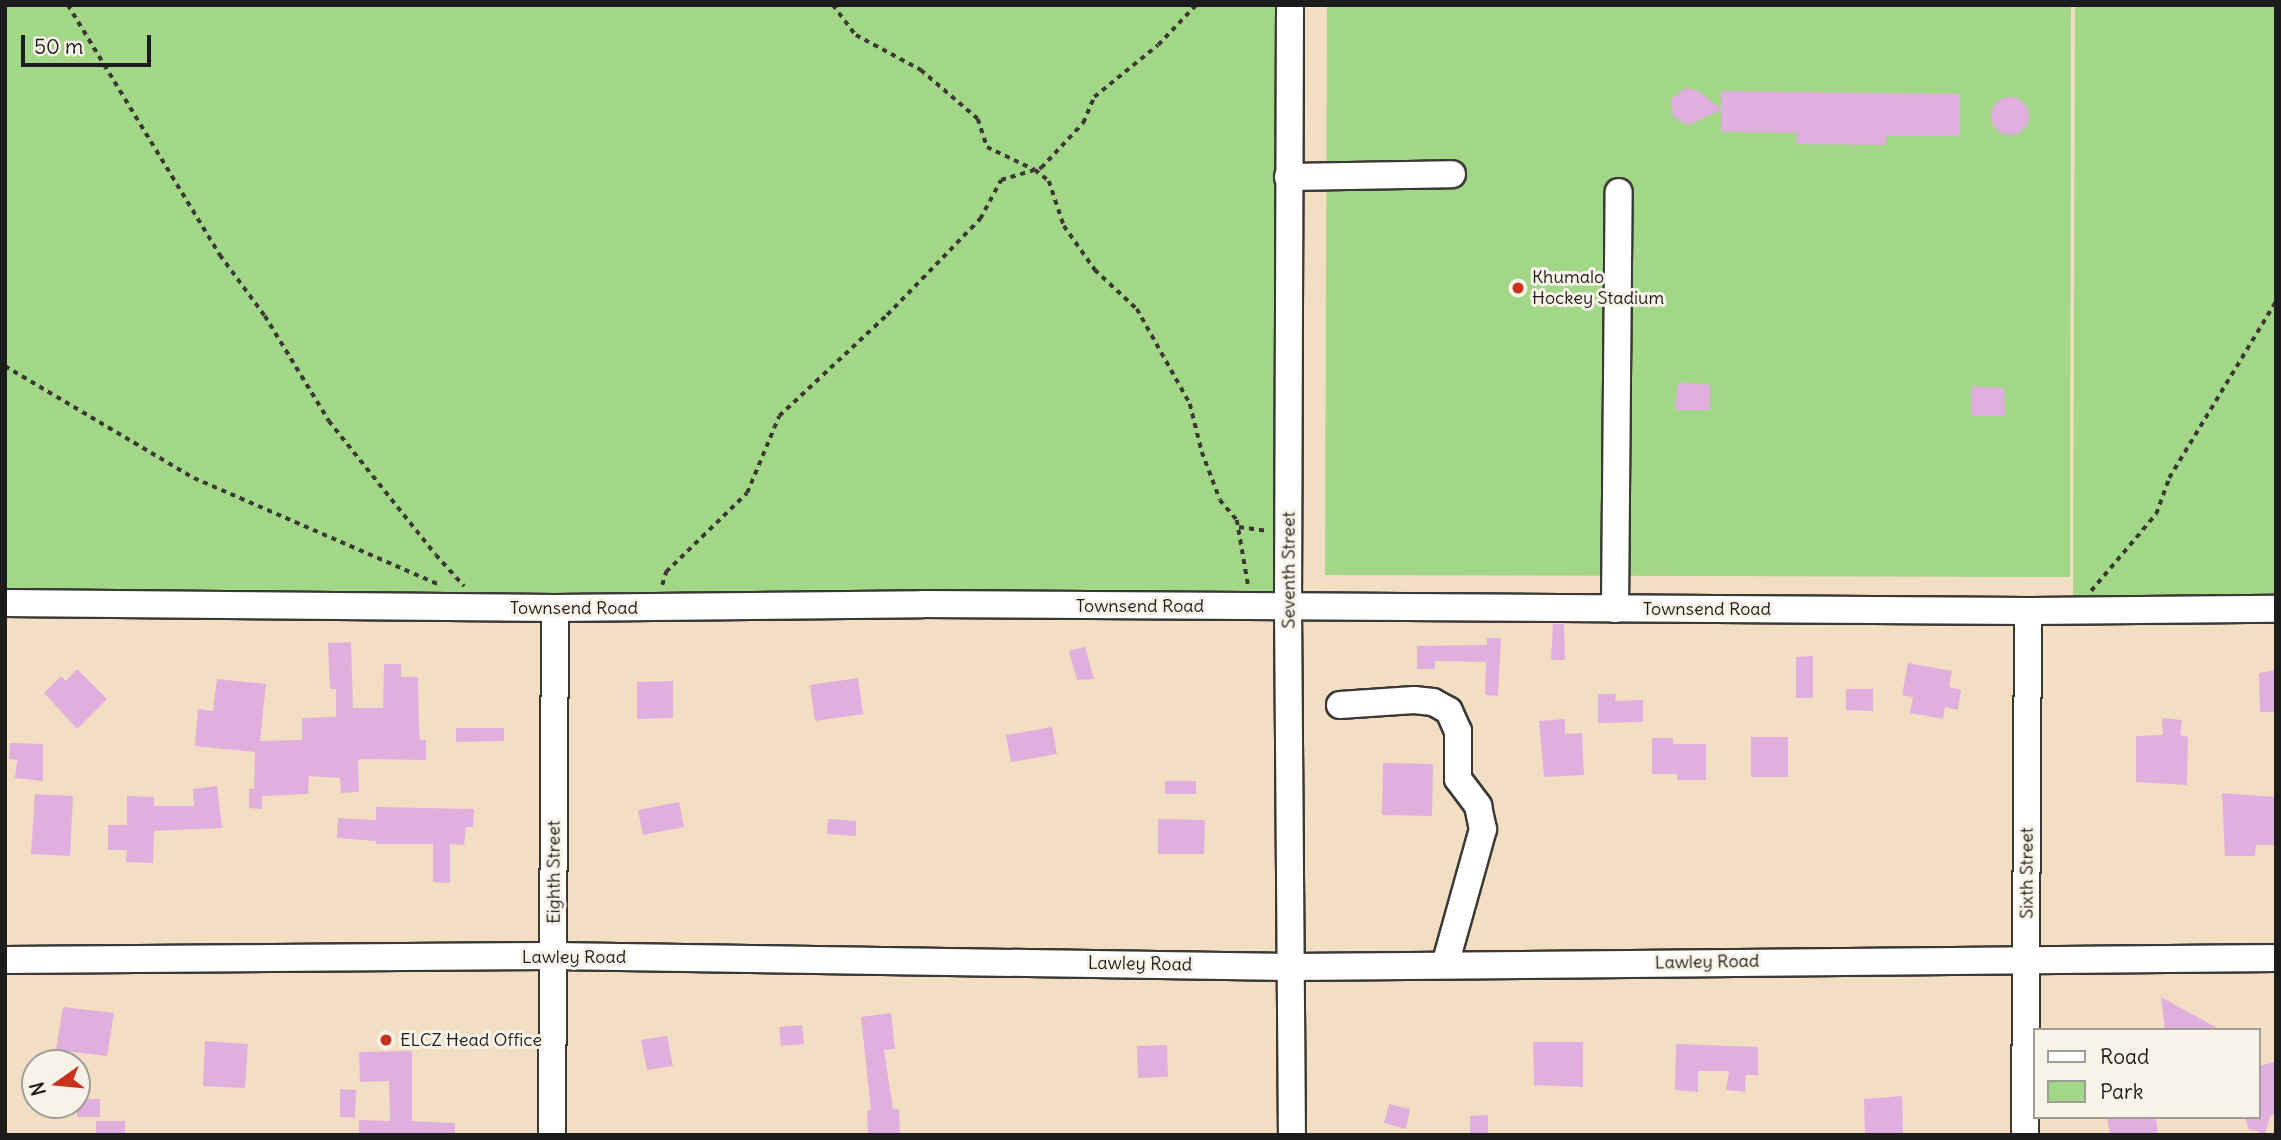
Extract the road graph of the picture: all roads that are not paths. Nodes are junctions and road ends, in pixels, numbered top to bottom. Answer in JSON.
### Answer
{"nodes":[{"id":1,"x":1290,"y":5,"type":"edge"},
{"id":2,"x":1452,"y":174,"type":"dead end"},
{"id":3,"x":1289,"y":177,"type":"junction"},
{"id":4,"x":1619,"y":192,"type":"dead end"},
{"id":5,"x":5,"y":603,"type":"edge"},
{"id":6,"x":1288,"y":607,"type":"junction"},
{"id":7,"x":555,"y":608,"type":"junction"},
{"id":8,"x":1615,"y":609,"type":"junction"},
{"id":9,"x":2276,"y":609,"type":"edge"},
{"id":10,"x":2028,"y":611,"type":"junction"},
{"id":11,"x":1340,"y":705,"type":"dead end"},
{"id":12,"x":554,"y":956,"type":"junction"},
{"id":13,"x":2026,"y":958,"type":"junction"},
{"id":14,"x":2276,"y":958,"type":"edge"},
{"id":15,"x":5,"y":960,"type":"edge"},
{"id":16,"x":1445,"y":965,"type":"junction"},
{"id":17,"x":1291,"y":967,"type":"junction"},
{"id":18,"x":552,"y":1135,"type":"edge"},
{"id":19,"x":1292,"y":1135,"type":"edge"},
{"id":20,"x":2025,"y":1135,"type":"edge"}],
"edges":[{"from":1,"to":3,"type":"street","name":"Seventh Street"},
{"from":2,"to":3,"type":"street"},
{"from":3,"to":6,"type":"street","name":"Seventh Street"},
{"from":4,"to":8,"type":"street"},
{"from":5,"to":7,"type":"street","name":"Townsend Road"},
{"from":6,"to":7,"type":"street","name":"Townsend Road"},
{"from":6,"to":8,"type":"street","name":"Townsend Road"},
{"from":6,"to":17,"type":"street","name":"Seventh Street"},
{"from":7,"to":12,"type":"street","name":"Eighth Street"},
{"from":8,"to":10,"type":"street","name":"Townsend Road"},
{"from":9,"to":10,"type":"street","name":"Townsend Road"},
{"from":10,"to":13,"type":"street","name":"Sixth Street"},
{"from":11,"to":16,"type":"street"},
{"from":12,"to":15,"type":"street","name":"Lawley Road"},
{"from":12,"to":17,"type":"street","name":"Lawley Road"},
{"from":12,"to":18,"type":"street","name":"Eighth Street"},
{"from":13,"to":14,"type":"street","name":"Lawley Road"},
{"from":13,"to":16,"type":"street","name":"Lawley Road"},
{"from":13,"to":20,"type":"street","name":"Sixth Street"},
{"from":16,"to":17,"type":"street","name":"Lawley Road"},
{"from":17,"to":19,"type":"street","name":"Seventh Street"}]}
